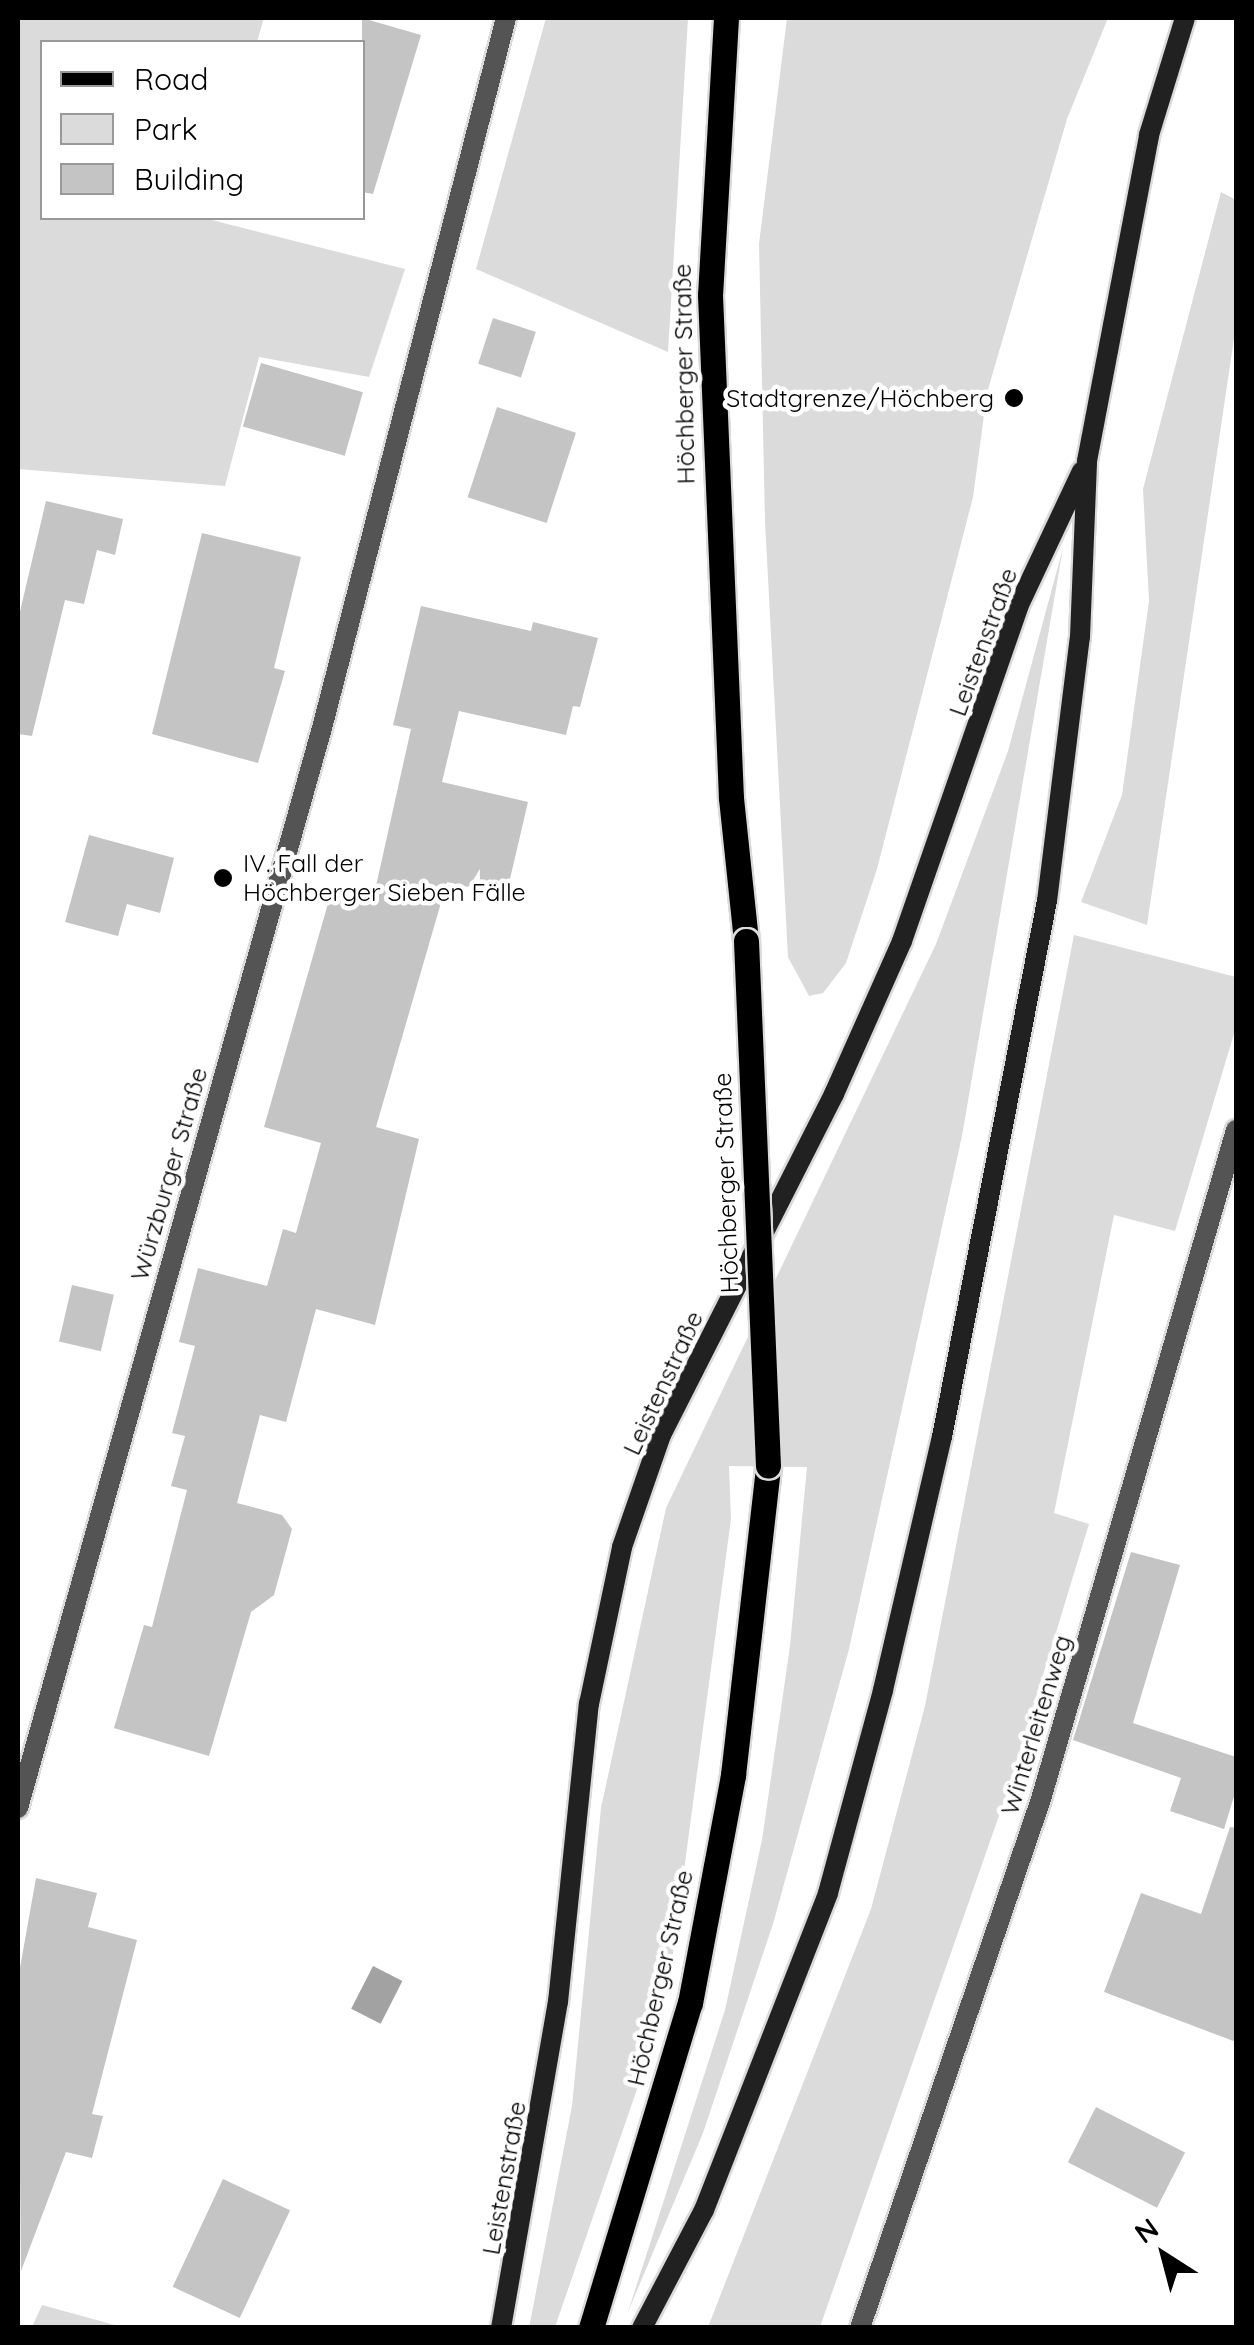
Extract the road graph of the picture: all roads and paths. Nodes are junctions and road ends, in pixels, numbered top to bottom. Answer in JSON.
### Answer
{"nodes":[{"id":1,"x":506,"y":18,"type":"edge"},
{"id":2,"x":726,"y":18,"type":"edge"},
{"id":3,"x":1185,"y":18,"type":"edge"},
{"id":4,"x":1088,"y":460,"type":"junction"},
{"id":5,"x":1236,"y":1130,"type":"edge"},
{"id":6,"x":18,"y":1808,"type":"edge"},
{"id":7,"x":501,"y":2328,"type":"edge"},
{"id":8,"x":591,"y":2328,"type":"edge"},
{"id":9,"x":642,"y":2328,"type":"edge"},
{"id":10,"x":860,"y":2328,"type":"edge"}],
"edges":[{"from":1,"to":6,"type":"street","name":"Würzburger Straße"},
{"from":2,"to":8,"type":"main road","name":"Höchberger Straße","bridge":true},
{"from":3,"to":4,"type":"main road","name":"Leistenstraße"},
{"from":4,"to":7,"type":"main road","name":"Leistenstraße"},
{"from":4,"to":9,"type":"main road","name":"Leistenstraße"},
{"from":5,"to":10,"type":"street","name":"Winterleitenweg"}]}
